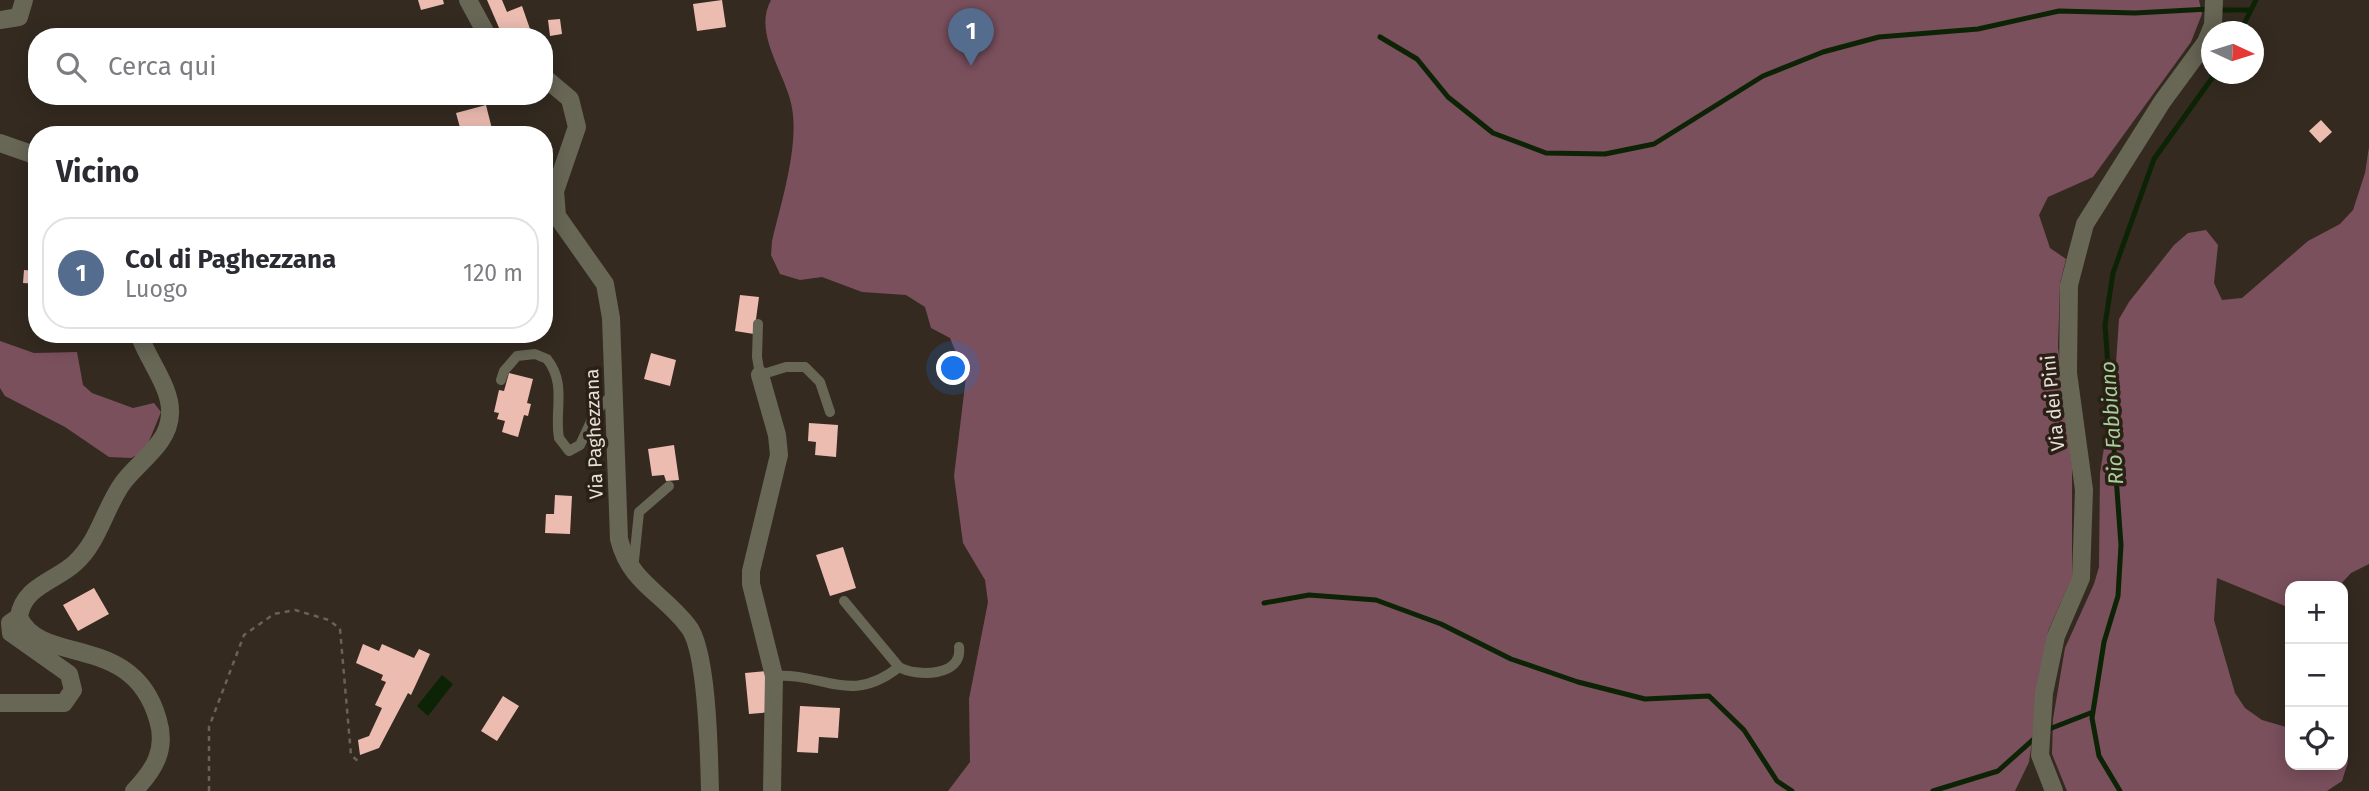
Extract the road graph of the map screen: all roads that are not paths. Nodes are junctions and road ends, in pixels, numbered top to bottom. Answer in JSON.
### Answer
{"nodes":[{"id":1,"x":24,"y":0,"type":"edge"},
{"id":2,"x":468,"y":0,"type":"edge"},
{"id":3,"x":2214,"y":0,"type":"edge"},
{"id":4,"x":0,"y":20,"type":"edge"},
{"id":5,"x":483,"y":28,"type":"edge"},
{"id":6,"x":553,"y":85,"type":"edge"},
{"id":7,"x":0,"y":143,"type":"edge"},
{"id":8,"x":28,"y":153,"type":"edge"},
{"id":9,"x":758,"y":324,"type":"dead end"},
{"id":10,"x":143,"y":343,"type":"edge"},
{"id":11,"x":760,"y":375,"type":"junction"},
{"id":12,"x":501,"y":380,"type":"dead end"},
{"id":13,"x":613,"y":394,"type":"junction"},
{"id":14,"x":830,"y":412,"type":"dead end"},
{"id":15,"x":669,"y":486,"type":"dead end"},
{"id":16,"x":632,"y":570,"type":"junction"},
{"id":17,"x":844,"y":600,"type":"dead end"},
{"id":18,"x":19,"y":617,"type":"junction"},
{"id":19,"x":959,"y":647,"type":"dead end"},
{"id":20,"x":898,"y":667,"type":"junction"},
{"id":21,"x":774,"y":676,"type":"junction"},
{"id":22,"x":0,"y":703,"type":"edge"},
{"id":23,"x":134,"y":791,"type":"edge"},
{"id":24,"x":710,"y":791,"type":"edge"},
{"id":25,"x":772,"y":791,"type":"edge"},
{"id":26,"x":2053,"y":791,"type":"edge"}],
"edges":[{"from":1,"to":4,"type":"street"},
{"from":2,"to":5,"type":"street"},
{"from":3,"to":26,"type":"street","name":"Via dei Pini"},
{"from":6,"to":13,"type":"street","name":"Via Paghezzana"},
{"from":7,"to":8,"type":"street"},
{"from":9,"to":11,"type":"lane"},
{"from":10,"to":18,"type":"street"},
{"from":11,"to":14,"type":"lane"},
{"from":11,"to":21,"type":"street"},
{"from":12,"to":13,"type":"lane"},
{"from":13,"to":16,"type":"street","name":"Via Paghezzana"},
{"from":15,"to":16,"type":"lane"},
{"from":16,"to":24,"type":"street","name":"Via Paghezzana"},
{"from":17,"to":20,"type":"lane"},
{"from":18,"to":22,"type":"street"},
{"from":18,"to":23,"type":"street"},
{"from":19,"to":20,"type":"lane"},
{"from":20,"to":21,"type":"lane"},
{"from":21,"to":25,"type":"street"}]}
